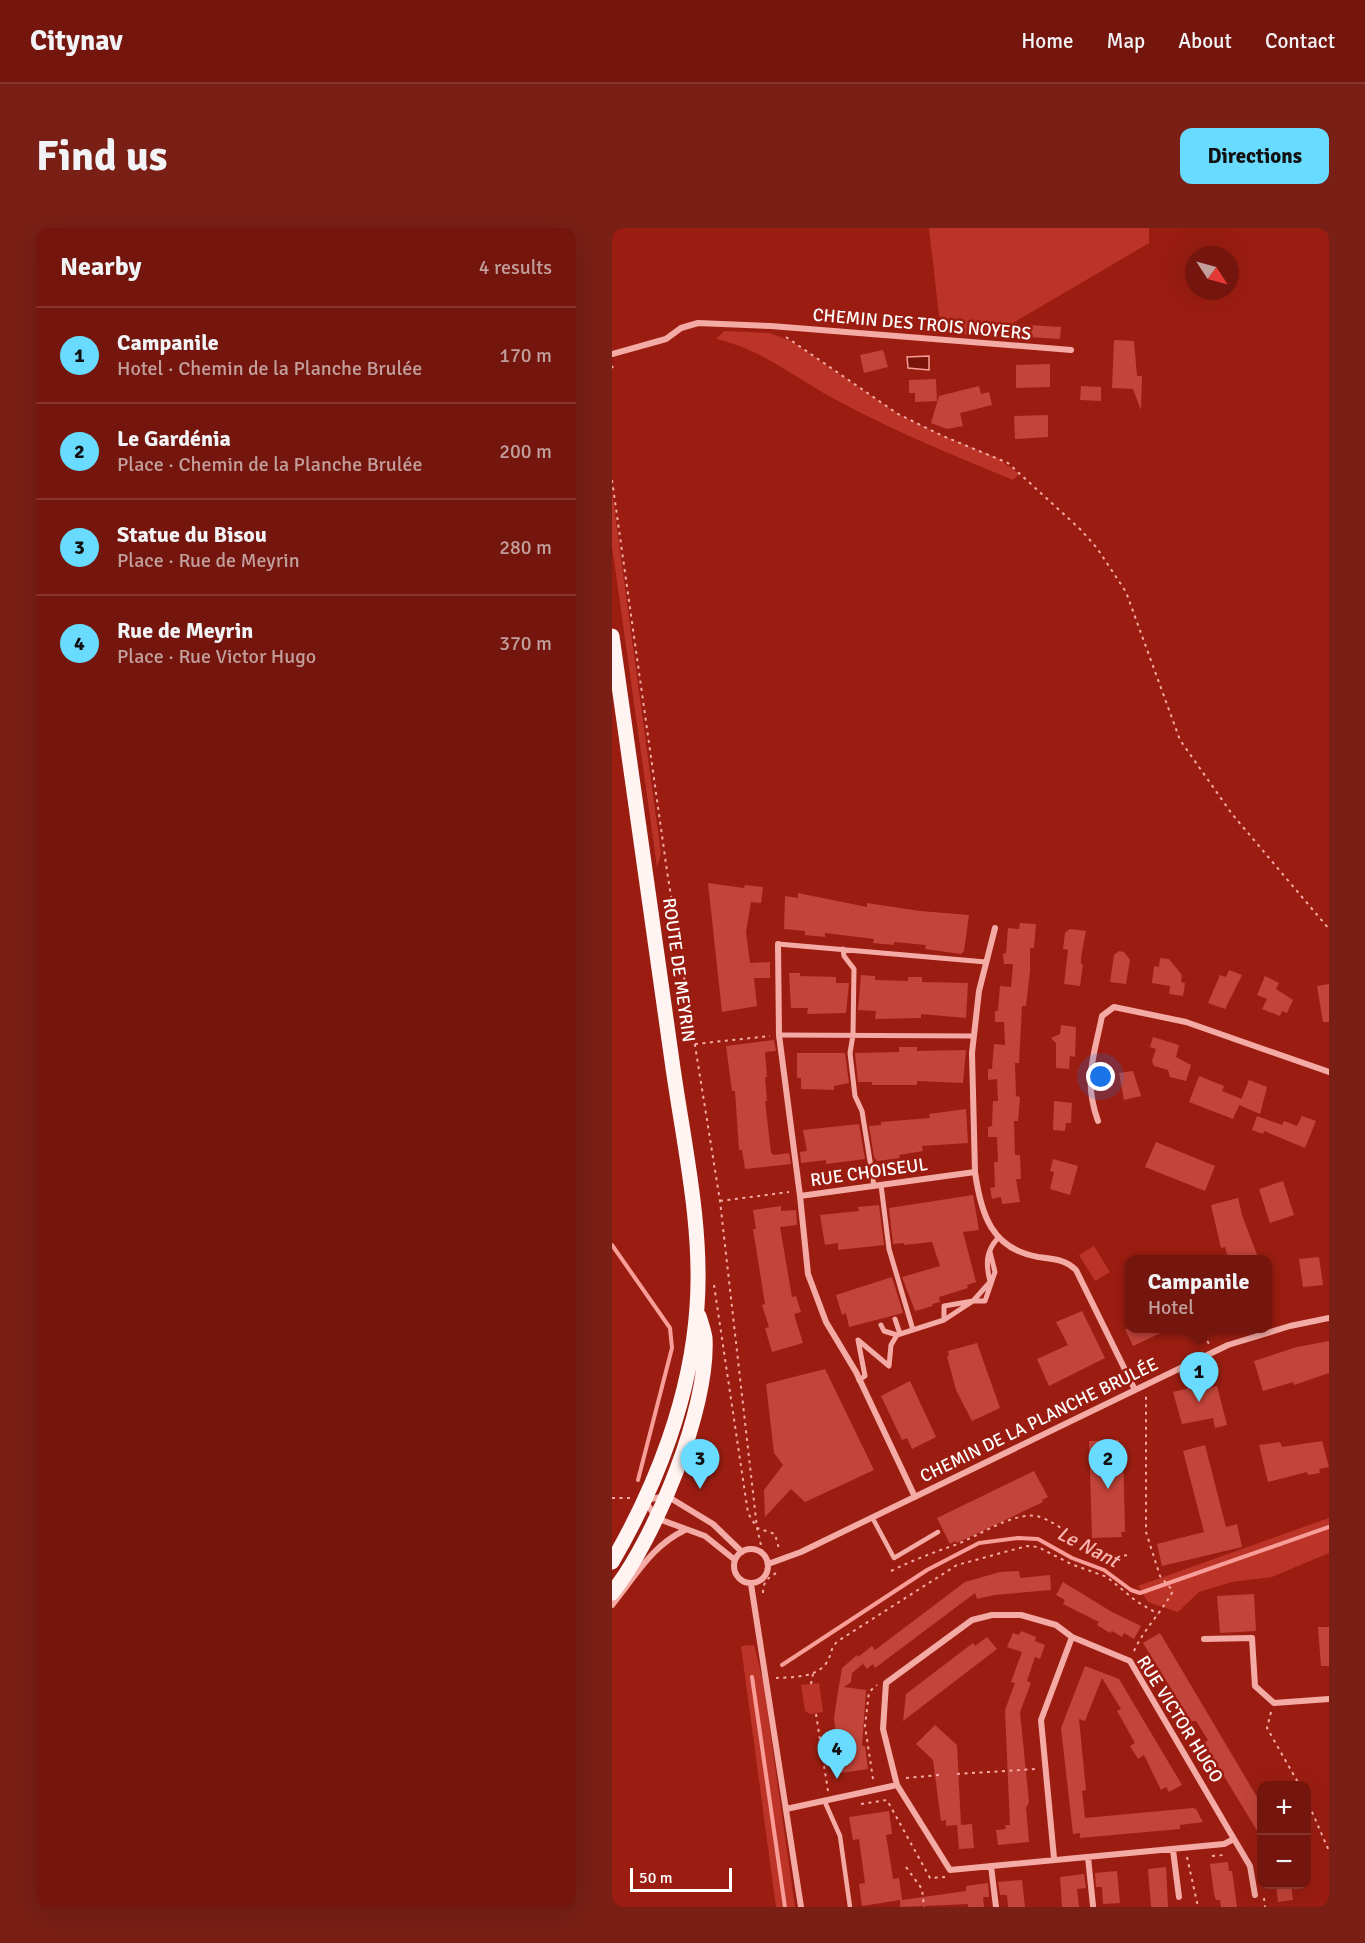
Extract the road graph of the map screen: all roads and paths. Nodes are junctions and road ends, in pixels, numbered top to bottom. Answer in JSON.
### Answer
{"nodes":[{"id":1,"x":771,"y":326,"type":"junction"},
{"id":2,"x":1071,"y":350,"type":"dead end"},
{"id":3,"x":612,"y":354,"type":"edge"},
{"id":4,"x":612,"y":480,"type":"edge"},
{"id":5,"x":612,"y":636,"type":"edge"},
{"id":6,"x":995,"y":928,"type":"dead end"},
{"id":7,"x":1329,"y":929,"type":"edge"},
{"id":8,"x":778,"y":944,"type":"joint"},
{"id":9,"x":843,"y":949,"type":"junction"},
{"id":10,"x":986,"y":962,"type":"junction"},
{"id":11,"x":779,"y":1035,"type":"junction"},
{"id":12,"x":853,"y":1035,"type":"junction"},
{"id":13,"x":974,"y":1035,"type":"junction"},
{"id":14,"x":695,"y":1044,"type":"junction"},
{"id":15,"x":1329,"y":1071,"type":"edge"},
{"id":16,"x":1098,"y":1121,"type":"dead end"},
{"id":17,"x":975,"y":1172,"type":"junction"},
{"id":18,"x":877,"y":1186,"type":"junction"},
{"id":19,"x":799,"y":1194,"type":"junction"},
{"id":20,"x":720,"y":1201,"type":"junction"},
{"id":21,"x":998,"y":1238,"type":"junction"},
{"id":22,"x":714,"y":1285,"type":"dead end"},
{"id":23,"x":974,"y":1290,"type":"dead end"},
{"id":24,"x":973,"y":1301,"type":"junction"},
{"id":25,"x":697,"y":1310,"type":"junction"},
{"id":26,"x":1329,"y":1318,"type":"edge"},
{"id":27,"x":895,"y":1319,"type":"dead end"},
{"id":28,"x":944,"y":1320,"type":"junction"},
{"id":29,"x":914,"y":1330,"type":"junction"},
{"id":30,"x":1272,"y":1332,"type":"edge"},
{"id":31,"x":1203,"y":1333,"type":"edge"},
{"id":32,"x":1266,"y":1333,"type":"edge"},
{"id":33,"x":898,"y":1335,"type":"junction"},
{"id":34,"x":891,"y":1345,"type":"junction"},
{"id":35,"x":1215,"y":1352,"type":"junction"},
{"id":36,"x":859,"y":1380,"type":"junction"},
{"id":37,"x":1146,"y":1389,"type":"junction"},
{"id":38,"x":1136,"y":1394,"type":"junction"},
{"id":39,"x":667,"y":1496,"type":"junction"},
{"id":40,"x":915,"y":1497,"type":"junction"},
{"id":41,"x":645,"y":1500,"type":"junction"},
{"id":42,"x":872,"y":1517,"type":"junction"},
{"id":43,"x":656,"y":1518,"type":"junction"},
{"id":44,"x":757,"y":1528,"type":"junction"},
{"id":45,"x":686,"y":1530,"type":"junction"},
{"id":46,"x":938,"y":1532,"type":"dead end"},
{"id":47,"x":742,"y":1552,"type":"junction"},
{"id":48,"x":763,"y":1554,"type":"junction"},
{"id":49,"x":1130,"y":1555,"type":"dead end"},
{"id":50,"x":781,"y":1559,"type":"junction"},
{"id":51,"x":735,"y":1560,"type":"junction"},
{"id":52,"x":612,"y":1562,"type":"edge"},
{"id":53,"x":768,"y":1564,"type":"junction"},
{"id":54,"x":891,"y":1571,"type":"dead end"},
{"id":55,"x":751,"y":1584,"type":"junction"},
{"id":56,"x":612,"y":1593,"type":"edge"},
{"id":57,"x":765,"y":1602,"type":"dead end"},
{"id":58,"x":612,"y":1605,"type":"edge"},
{"id":59,"x":1158,"y":1614,"type":"junction"},
{"id":60,"x":1072,"y":1637,"type":"junction"},
{"id":61,"x":1204,"y":1639,"type":"dead end"},
{"id":62,"x":1130,"y":1661,"type":"junction"},
{"id":63,"x":774,"y":1669,"type":"dead end"},
{"id":64,"x":813,"y":1674,"type":"junction"},
{"id":65,"x":776,"y":1678,"type":"junction"},
{"id":66,"x":767,"y":1679,"type":"junction"},
{"id":67,"x":811,"y":1684,"type":"dead end"},
{"id":68,"x":1329,"y":1699,"type":"edge"},
{"id":69,"x":1274,"y":1703,"type":"junction"},
{"id":70,"x":816,"y":1714,"type":"dead end"},
{"id":71,"x":1037,"y":1759,"type":"dead end"},
{"id":72,"x":957,"y":1774,"type":"dead end"},
{"id":73,"x":940,"y":1775,"type":"dead end"},
{"id":74,"x":1298,"y":1781,"type":"edge"},
{"id":75,"x":897,"y":1785,"type":"junction"},
{"id":76,"x":911,"y":1788,"type":"dead end"},
{"id":77,"x":827,"y":1799,"type":"junction"},
{"id":78,"x":852,"y":1805,"type":"dead end"},
{"id":79,"x":786,"y":1809,"type":"junction"},
{"id":80,"x":1311,"y":1810,"type":"edge"},
{"id":81,"x":1234,"y":1839,"type":"junction"},
{"id":82,"x":1228,"y":1850,"type":"dead end"},
{"id":83,"x":1329,"y":1851,"type":"edge"},
{"id":84,"x":1174,"y":1853,"type":"junction"},
{"id":85,"x":1211,"y":1856,"type":"dead end"},
{"id":86,"x":1089,"y":1857,"type":"junction"},
{"id":87,"x":1054,"y":1858,"type":"junction"},
{"id":88,"x":991,"y":1866,"type":"junction"},
{"id":89,"x":906,"y":1868,"type":"dead end"},
{"id":90,"x":953,"y":1876,"type":"dead end"},
{"id":91,"x":1255,"y":1895,"type":"dead end"},
{"id":92,"x":1179,"y":1897,"type":"dead end"},
{"id":93,"x":1094,"y":1906,"type":"edge"},
{"id":94,"x":801,"y":1907,"type":"edge"},
{"id":95,"x":850,"y":1907,"type":"edge"},
{"id":96,"x":924,"y":1907,"type":"edge"},
{"id":97,"x":996,"y":1907,"type":"edge"},
{"id":98,"x":1198,"y":1907,"type":"edge"}],
"edges":[{"from":1,"to":2,"type":"street","name":"CHEMIN DES TROIS NOYERS"},
{"from":1,"to":3,"type":"street","name":"CHEMIN DES TROIS NOYERS"},
{"from":1,"to":7,"type":"path","name":"CHEMIN DES TROIS NOYERS"},
{"from":4,"to":14,"type":"path"},
{"from":5,"to":25,"type":"main road","name":"ROUTE DE MEYRIN"},
{"from":6,"to":10,"type":"street"},
{"from":8,"to":9,"type":"street"},
{"from":8,"to":11,"type":"street"},
{"from":9,"to":10,"type":"street"},
{"from":9,"to":12,"type":"street"},
{"from":10,"to":13,"type":"street"},
{"from":11,"to":12,"type":"street"},
{"from":11,"to":14,"type":"path"},
{"from":11,"to":19,"type":"street"},
{"from":12,"to":13,"type":"street"},
{"from":12,"to":18,"type":"street"},
{"from":13,"to":17,"type":"street"},
{"from":14,"to":20,"type":"path"},
{"from":15,"to":16,"type":"street"},
{"from":17,"to":18,"type":"street","name":"RUE CHOISEUL"},
{"from":17,"to":21,"type":"street"},
{"from":18,"to":19,"type":"street","name":"RUE CHOISEUL"},
{"from":18,"to":29,"type":"street"},
{"from":19,"to":20,"type":"path"},
{"from":19,"to":36,"type":"street","name":"RUE CHOISEUL"},
{"from":20,"to":44,"type":"path"},
{"from":21,"to":24,"type":"street"},
{"from":21,"to":38,"type":"street"},
{"from":22,"to":44,"type":"path"},
{"from":23,"to":24,"type":"street"},
{"from":24,"to":28,"type":"street"},
{"from":24,"to":28,"type":"street"},
{"from":25,"to":39,"type":"main road","name":"ROUTE DE MEYRIN"},
{"from":25,"to":41,"type":"main road","name":"ROUTE DE MEYRIN"},
{"from":26,"to":30,"type":"street","name":"CHEMIN DE LA PLANCHE BRULÉE"},
{"from":27,"to":33,"type":"street"},
{"from":28,"to":29,"type":"street"},
{"from":29,"to":33,"type":"street"},
{"from":31,"to":35,"type":"path"},
{"from":32,"to":35,"type":"street","name":"CHEMIN DE LA PLANCHE BRULÉE"},
{"from":33,"to":34,"type":"street"},
{"from":33,"to":34,"type":"street"},
{"from":34,"to":36,"type":"street"},
{"from":35,"to":37,"type":"street","name":"CHEMIN DE LA PLANCHE BRULÉE"},
{"from":36,"to":40,"type":"street","name":"RUE CHOISEUL"},
{"from":37,"to":38,"type":"street","name":"CHEMIN DE LA PLANCHE BRULÉE"},
{"from":37,"to":38,"type":"path"},
{"from":37,"to":59,"type":"path"},
{"from":38,"to":40,"type":"street","name":"CHEMIN DE LA PLANCHE BRULÉE"},
{"from":39,"to":41,"type":"street"},
{"from":39,"to":43,"type":"main road","name":"ROUTE DE MEYRIN"},
{"from":39,"to":47,"type":"street"},
{"from":40,"to":42,"type":"street","name":"CHEMIN DE LA PLANCHE BRULÉE"},
{"from":41,"to":43,"type":"street"},
{"from":41,"to":52,"type":"main road","name":"ROUTE DE MEYRIN"},
{"from":42,"to":46,"type":"lane"},
{"from":42,"to":50,"type":"street","name":"CHEMIN DE LA PLANCHE BRULÉE"},
{"from":43,"to":45,"type":"street"},
{"from":43,"to":56,"type":"main road","name":"ROUTE DE MEYRIN"},
{"from":44,"to":48,"type":"path"},
{"from":44,"to":50,"type":"path"},
{"from":45,"to":51,"type":"street"},
{"from":45,"to":58,"type":"street"},
{"from":47,"to":48,"type":"street"},
{"from":47,"to":51,"type":"street"},
{"from":48,"to":53,"type":"street"},
{"from":49,"to":54,"type":"path"},
{"from":50,"to":53,"type":"street","name":"CHEMIN DE LA PLANCHE BRULÉE"},
{"from":50,"to":57,"type":"path"},
{"from":51,"to":55,"type":"street"},
{"from":53,"to":55,"type":"street"},
{"from":55,"to":66,"type":"street"},
{"from":59,"to":62,"type":"path"},
{"from":59,"to":64,"type":"path"},
{"from":60,"to":62,"type":"street","name":"RUE VICTOR HUGO"},
{"from":60,"to":75,"type":"street","name":"RUE VICTOR HUGO"},
{"from":60,"to":87,"type":"street"},
{"from":61,"to":69,"type":"street"},
{"from":62,"to":81,"type":"street","name":"RUE VICTOR HUGO"},
{"from":63,"to":65,"type":"path"},
{"from":64,"to":65,"type":"path"},
{"from":64,"to":67,"type":"path"},
{"from":65,"to":66,"type":"path"},
{"from":66,"to":79,"type":"street"},
{"from":68,"to":69,"type":"street"},
{"from":69,"to":74,"type":"path"},
{"from":70,"to":77,"type":"path"},
{"from":71,"to":72,"type":"path"},
{"from":73,"to":76,"type":"path"},
{"from":75,"to":77,"type":"street"},
{"from":75,"to":88,"type":"street","name":"RUE VICTOR HUGO"},
{"from":77,"to":79,"type":"street"},
{"from":77,"to":95,"type":"lane"},
{"from":78,"to":90,"type":"path"},
{"from":79,"to":94,"type":"street"},
{"from":80,"to":83,"type":"path"},
{"from":81,"to":84,"type":"street","name":"RUE VICTOR HUGO"},
{"from":81,"to":91,"type":"street","name":"RUE VICTOR HUGO"},
{"from":82,"to":85,"type":"path"},
{"from":84,"to":86,"type":"street","name":"RUE VICTOR HUGO"},
{"from":84,"to":92,"type":"street"},
{"from":84,"to":98,"type":"path"},
{"from":86,"to":87,"type":"street","name":"RUE VICTOR HUGO"},
{"from":86,"to":93,"type":"street"},
{"from":87,"to":88,"type":"street","name":"RUE VICTOR HUGO"},
{"from":88,"to":97,"type":"street"},
{"from":89,"to":96,"type":"path"}]}
